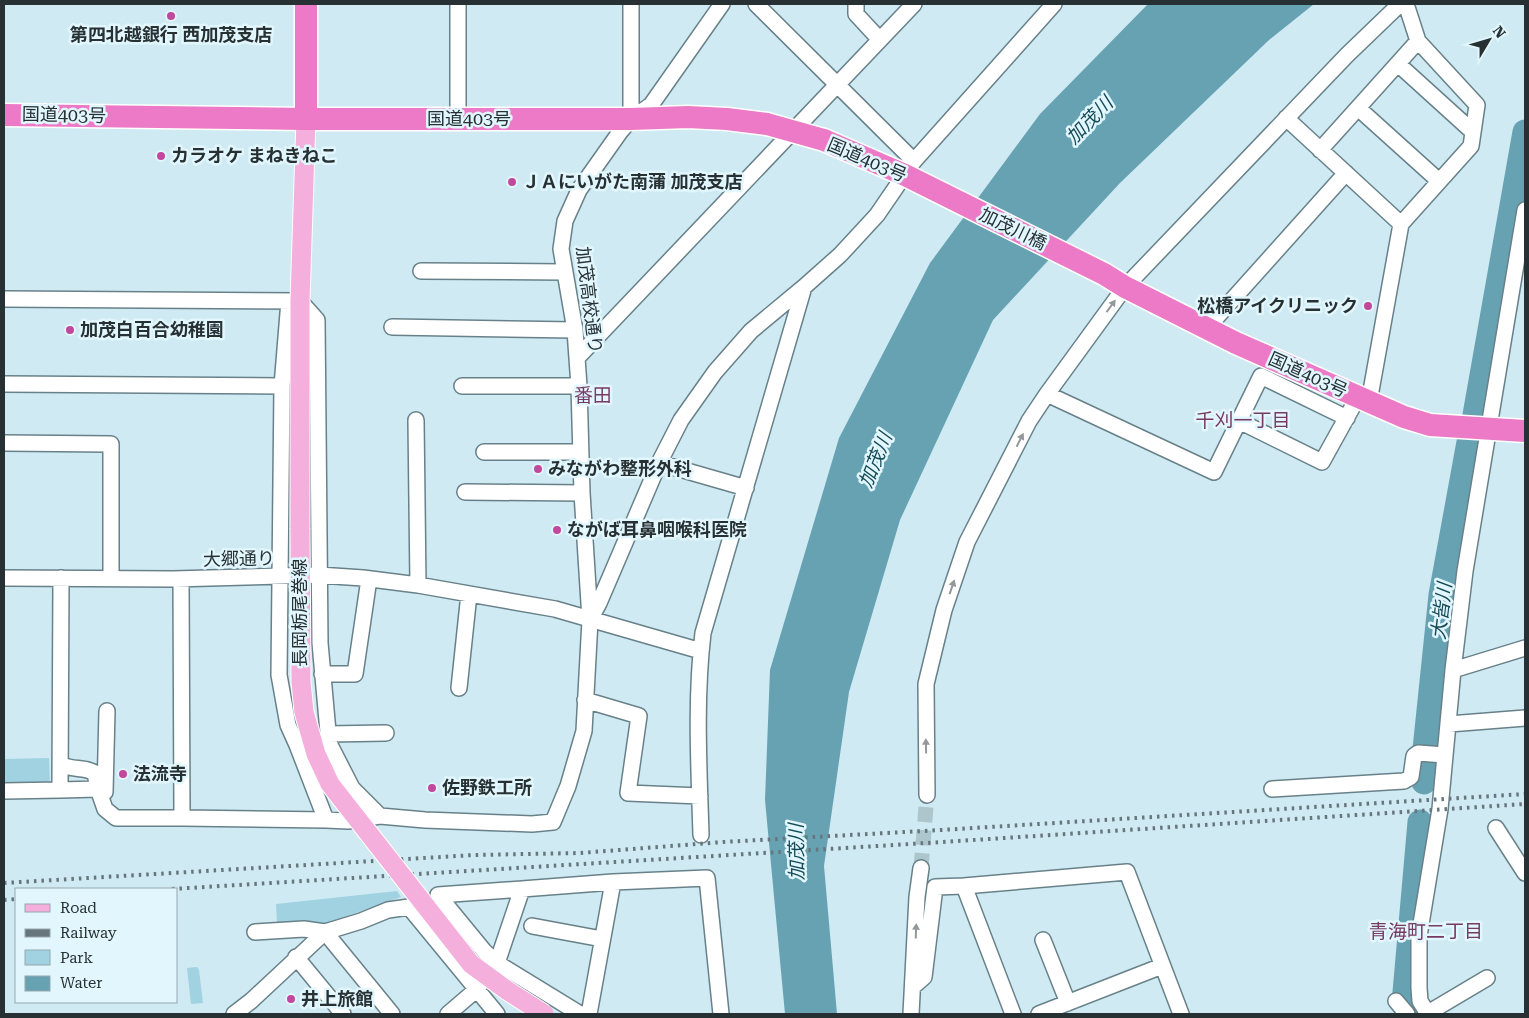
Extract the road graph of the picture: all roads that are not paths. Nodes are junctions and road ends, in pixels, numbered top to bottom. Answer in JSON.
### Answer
{"nodes":[{"id":1,"x":306,"y":4,"type":"edge"},
{"id":2,"x":458,"y":4,"type":"edge"},
{"id":3,"x":631,"y":4,"type":"edge"},
{"id":4,"x":722,"y":4,"type":"edge"},
{"id":5,"x":756,"y":4,"type":"edge"},
{"id":6,"x":856,"y":4,"type":"edge"},
{"id":7,"x":914,"y":4,"type":"edge"},
{"id":8,"x":1054,"y":4,"type":"edge"},
{"id":9,"x":1400,"y":4,"type":"edge"},
{"id":10,"x":1406,"y":4,"type":"edge"},
{"id":11,"x":880,"y":40,"type":"junction"},
{"id":12,"x":1418,"y":41,"type":"junction"},
{"id":13,"x":1398,"y":64,"type":"junction"},
{"id":14,"x":838,"y":84,"type":"junction"},
{"id":15,"x":1358,"y":108,"type":"junction"},
{"id":16,"x":4,"y":115,"type":"edge"},
{"id":17,"x":1286,"y":118,"type":"junction"},
{"id":18,"x":306,"y":119,"type":"junction"},
{"id":19,"x":458,"y":119,"type":"junction"},
{"id":20,"x":631,"y":119,"type":"junction"},
{"id":21,"x":1473,"y":132,"type":"junction"},
{"id":22,"x":1320,"y":150,"type":"junction"},
{"id":23,"x":914,"y":173,"type":"junction"},
{"id":24,"x":1346,"y":173,"type":"junction"},
{"id":25,"x":1439,"y":181,"type":"junction"},
{"id":26,"x":1525,"y":210,"type":"edge"},
{"id":27,"x":1402,"y":224,"type":"junction"},
{"id":28,"x":421,"y":271,"type":"dead end"},
{"id":29,"x":564,"y":272,"type":"junction"},
{"id":30,"x":1104,"y":274,"type":"joint"},
{"id":31,"x":1125,"y":287,"type":"junction"},
{"id":32,"x":804,"y":288,"type":"junction"},
{"id":33,"x":4,"y":299,"type":"edge"},
{"id":34,"x":295,"y":301,"type":"junction"},
{"id":35,"x":392,"y":327,"type":"dead end"},
{"id":36,"x":1207,"y":328,"type":"junction"},
{"id":37,"x":575,"y":330,"type":"junction"},
{"id":38,"x":577,"y":358,"type":"junction"},
{"id":39,"x":4,"y":384,"type":"edge"},
{"id":40,"x":282,"y":386,"type":"junction"},
{"id":41,"x":462,"y":386,"type":"dead end"},
{"id":42,"x":579,"y":386,"type":"junction"},
{"id":43,"x":1047,"y":394,"type":"junction"},
{"id":44,"x":1363,"y":400,"type":"junction"},
{"id":45,"x":1347,"y":418,"type":"junction"},
{"id":46,"x":416,"y":420,"type":"dead end"},
{"id":47,"x":1239,"y":422,"type":"junction"},
{"id":48,"x":1488,"y":430,"type":"junction"},
{"id":49,"x":1525,"y":431,"type":"edge"},
{"id":50,"x":4,"y":443,"type":"edge"},
{"id":51,"x":484,"y":452,"type":"dead end"},
{"id":52,"x":580,"y":452,"type":"junction"},
{"id":53,"x":659,"y":463,"type":"junction"},
{"id":54,"x":746,"y":488,"type":"junction"},
{"id":55,"x":465,"y":492,"type":"dead end"},
{"id":56,"x":582,"y":493,"type":"junction"},
{"id":57,"x":319,"y":575,"type":"junction"},
{"id":58,"x":280,"y":577,"type":"junction"},
{"id":59,"x":4,"y":578,"type":"edge"},
{"id":60,"x":61,"y":578,"type":"junction"},
{"id":61,"x":111,"y":578,"type":"junction"},
{"id":62,"x":181,"y":579,"type":"junction"},
{"id":63,"x":369,"y":579,"type":"junction"},
{"id":64,"x":418,"y":585,"type":"junction"},
{"id":65,"x":469,"y":594,"type":"junction"},
{"id":66,"x":590,"y":620,"type":"junction"},
{"id":67,"x":1525,"y":648,"type":"edge"},
{"id":68,"x":701,"y":651,"type":"junction"},
{"id":69,"x":1453,"y":670,"type":"junction"},
{"id":70,"x":322,"y":674,"type":"junction"},
{"id":71,"x":459,"y":688,"type":"dead end"},
{"id":72,"x":585,"y":700,"type":"junction"},
{"id":73,"x":107,"y":711,"type":"dead end"},
{"id":74,"x":1525,"y":718,"type":"edge"},
{"id":75,"x":1449,"y":724,"type":"junction"},
{"id":76,"x":386,"y":733,"type":"dead end"},
{"id":77,"x":328,"y":734,"type":"junction"},
{"id":78,"x":1435,"y":755,"type":"junction"},
{"id":79,"x":61,"y":764,"type":"junction"},
{"id":80,"x":98,"y":789,"type":"junction"},
{"id":81,"x":1272,"y":789,"type":"dead end"},
{"id":82,"x":60,"y":790,"type":"junction"},
{"id":83,"x":4,"y":791,"type":"edge"},
{"id":84,"x":927,"y":794,"type":"tunnel mouth"},
{"id":85,"x":700,"y":796,"type":"junction"},
{"id":86,"x":105,"y":809,"type":"junction"},
{"id":87,"x":380,"y":816,"type":"junction"},
{"id":88,"x":182,"y":818,"type":"junction"},
{"id":89,"x":326,"y":820,"type":"junction"},
{"id":90,"x":1496,"y":828,"type":"dead end"},
{"id":91,"x":701,"y":835,"type":"dead end"},
{"id":92,"x":921,"y":868,"type":"tunnel mouth"},
{"id":93,"x":1525,"y":873,"type":"edge"},
{"id":94,"x":614,"y":882,"type":"junction"},
{"id":95,"x":964,"y":886,"type":"junction"},
{"id":96,"x":522,"y":889,"type":"junction"},
{"id":97,"x":532,"y":926,"type":"dead end"},
{"id":98,"x":255,"y":932,"type":"dead end"},
{"id":99,"x":325,"y":932,"type":"junction"},
{"id":100,"x":602,"y":939,"type":"junction"},
{"id":101,"x":1043,"y":940,"type":"dead end"},
{"id":102,"x":296,"y":957,"type":"junction"},
{"id":103,"x":497,"y":963,"type":"junction"},
{"id":104,"x":1162,"y":966,"type":"junction"},
{"id":105,"x":1487,"y":978,"type":"dead end"},
{"id":106,"x":913,"y":987,"type":"junction"},
{"id":107,"x":476,"y":990,"type":"junction"},
{"id":108,"x":1068,"y":1003,"type":"junction"},
{"id":109,"x":1396,"y":1008,"type":"edge"},
{"id":110,"x":492,"y":1009,"type":"edge"},
{"id":111,"x":234,"y":1014,"type":"edge"},
{"id":112,"x":343,"y":1014,"type":"edge"},
{"id":113,"x":392,"y":1014,"type":"edge"},
{"id":114,"x":448,"y":1014,"type":"edge"},
{"id":115,"x":507,"y":1014,"type":"edge"},
{"id":116,"x":544,"y":1014,"type":"edge"},
{"id":117,"x":580,"y":1014,"type":"edge"},
{"id":118,"x":588,"y":1014,"type":"edge"},
{"id":119,"x":721,"y":1014,"type":"edge"},
{"id":120,"x":911,"y":1014,"type":"edge"},
{"id":121,"x":1013,"y":1014,"type":"edge"},
{"id":122,"x":1039,"y":1014,"type":"edge"},
{"id":123,"x":1181,"y":1014,"type":"edge"},
{"id":124,"x":1407,"y":1014,"type":"edge"},
{"id":125,"x":1428,"y":1014,"type":"edge"}],
"edges":[{"from":1,"to":18,"type":"highway"},
{"from":2,"to":19,"type":"street"},
{"from":3,"to":20,"type":"street"},
{"from":4,"to":20,"type":"street","name":"加茂高校通り"},
{"from":5,"to":14,"type":"street"},
{"from":6,"to":11,"type":"street"},
{"from":7,"to":11,"type":"street"},
{"from":8,"to":23,"type":"street"},
{"from":9,"to":17,"type":"street"},
{"from":10,"to":12,"type":"street"},
{"from":11,"to":14,"type":"street"},
{"from":12,"to":13,"type":"street"},
{"from":12,"to":21,"type":"street"},
{"from":13,"to":15,"type":"street"},
{"from":13,"to":21,"type":"street"},
{"from":14,"to":23,"type":"street"},
{"from":14,"to":38,"type":"street"},
{"from":15,"to":22,"type":"street"},
{"from":15,"to":25,"type":"street"},
{"from":16,"to":18,"type":"highway","name":"国道403号"},
{"from":17,"to":22,"type":"street"},
{"from":17,"to":31,"type":"street"},
{"from":18,"to":19,"type":"highway","name":"国道403号"},
{"from":18,"to":34,"type":"main road","name":"長岡栃尾巻線"},
{"from":19,"to":20,"type":"highway","name":"国道403号"},
{"from":20,"to":23,"type":"highway","name":"国道403号","bridge":true},
{"from":20,"to":29,"type":"street","name":"加茂高校通り"},
{"from":21,"to":25,"type":"street"},
{"from":22,"to":24,"type":"street"},
{"from":23,"to":30,"type":"highway","name":"加茂川橋"},
{"from":23,"to":32,"type":"street"},
{"from":24,"to":27,"type":"street"},
{"from":24,"to":36,"type":"street"},
{"from":25,"to":27,"type":"street"},
{"from":26,"to":48,"type":"street"},
{"from":27,"to":44,"type":"street"},
{"from":28,"to":29,"type":"street"},
{"from":29,"to":37,"type":"street","name":"加茂高校通り"},
{"from":30,"to":31,"type":"highway","name":"国道403号"},
{"from":31,"to":36,"type":"highway","name":"国道403号"},
{"from":43,"to":31,"type":"street","one_way":true},
{"from":32,"to":53,"type":"street"},
{"from":32,"to":54,"type":"street"},
{"from":33,"to":34,"type":"street"},
{"from":34,"to":40,"type":"street"},
{"from":34,"to":57,"type":"street"},
{"from":34,"to":116,"type":"main road","name":"長岡栃尾巻線","bridge":true},
{"from":35,"to":37,"type":"street"},
{"from":36,"to":44,"type":"highway","name":"国道403号"},
{"from":37,"to":38,"type":"street","name":"加茂高校通り"},
{"from":38,"to":42,"type":"street","name":"加茂高校通り"},
{"from":39,"to":40,"type":"street"},
{"from":40,"to":58,"type":"street"},
{"from":41,"to":42,"type":"street"},
{"from":42,"to":52,"type":"street","name":"加茂高校通り"},
{"from":43,"to":47,"type":"street"},
{"from":84,"to":43,"type":"street","one_way":true},
{"from":44,"to":45,"type":"street"},
{"from":44,"to":48,"type":"highway","name":"国道403号"},
{"from":45,"to":47,"type":"street"},
{"from":45,"to":47,"type":"street"},
{"from":46,"to":64,"type":"street"},
{"from":48,"to":49,"type":"highway","name":"国道403号"},
{"from":48,"to":69,"type":"street"},
{"from":50,"to":61,"type":"street"},
{"from":51,"to":52,"type":"street"},
{"from":52,"to":56,"type":"street","name":"加茂高校通り"},
{"from":53,"to":54,"type":"street"},
{"from":53,"to":66,"type":"street"},
{"from":54,"to":68,"type":"street"},
{"from":55,"to":56,"type":"street"},
{"from":56,"to":66,"type":"street","name":"加茂高校通り"},
{"from":57,"to":58,"type":"street","name":"大郷通り"},
{"from":57,"to":63,"type":"street","name":"大郷通り"},
{"from":57,"to":70,"type":"street"},
{"from":58,"to":62,"type":"street","name":"大郷通り"},
{"from":58,"to":89,"type":"street"},
{"from":59,"to":60,"type":"street","name":"大郷通り"},
{"from":60,"to":61,"type":"street","name":"大郷通り"},
{"from":60,"to":79,"type":"street"},
{"from":61,"to":62,"type":"street","name":"大郷通り"},
{"from":62,"to":88,"type":"street"},
{"from":63,"to":64,"type":"street","name":"大郷通り"},
{"from":63,"to":70,"type":"street"},
{"from":64,"to":65,"type":"street","name":"大郷通り"},
{"from":65,"to":66,"type":"street","name":"大郷通り"},
{"from":65,"to":71,"type":"street"},
{"from":66,"to":68,"type":"street","name":"大郷通り"},
{"from":66,"to":72,"type":"street","name":"加茂高校通り"},
{"from":67,"to":69,"type":"street"},
{"from":68,"to":85,"type":"street"},
{"from":69,"to":75,"type":"street"},
{"from":70,"to":77,"type":"street"},
{"from":72,"to":85,"type":"street"},
{"from":72,"to":87,"type":"street","name":"加茂高校通り"},
{"from":73,"to":86,"type":"street"},
{"from":74,"to":75,"type":"street"},
{"from":75,"to":78,"type":"street"},
{"from":76,"to":77,"type":"street"},
{"from":77,"to":87,"type":"street"},
{"from":78,"to":81,"type":"street"},
{"from":78,"to":125,"type":"street"},
{"from":79,"to":80,"type":"street"},
{"from":79,"to":82,"type":"street"},
{"from":80,"to":82,"type":"street"},
{"from":80,"to":86,"type":"street"},
{"from":82,"to":83,"type":"street"},
{"from":85,"to":91,"type":"street"},
{"from":86,"to":88,"type":"street"},
{"from":87,"to":89,"type":"street"},
{"from":88,"to":89,"type":"street"},
{"from":90,"to":93,"type":"street"},
{"from":106,"to":92,"type":"street","one_way":true},
{"from":94,"to":96,"type":"street"},
{"from":94,"to":100,"type":"street"},
{"from":94,"to":119,"type":"street"},
{"from":95,"to":104,"type":"street"},
{"from":95,"to":106,"type":"street"},
{"from":95,"to":121,"type":"street"},
{"from":96,"to":103,"type":"street"},
{"from":96,"to":103,"type":"street"},
{"from":97,"to":100,"type":"street"},
{"from":98,"to":99,"type":"street"},
{"from":99,"to":102,"type":"street"},
{"from":99,"to":107,"type":"street"},
{"from":99,"to":113,"type":"street"},
{"from":100,"to":118,"type":"street"},
{"from":101,"to":108,"type":"street"},
{"from":102,"to":111,"type":"street"},
{"from":102,"to":112,"type":"street"},
{"from":103,"to":107,"type":"street"},
{"from":103,"to":117,"type":"street"},
{"from":104,"to":108,"type":"street"},
{"from":104,"to":123,"type":"street"},
{"from":105,"to":125,"type":"street"},
{"from":106,"to":120,"type":"street"},
{"from":107,"to":110,"type":"street"},
{"from":107,"to":114,"type":"street"},
{"from":108,"to":122,"type":"street"},
{"from":109,"to":124,"type":"street"},
{"from":110,"to":115,"type":"street"}]}
